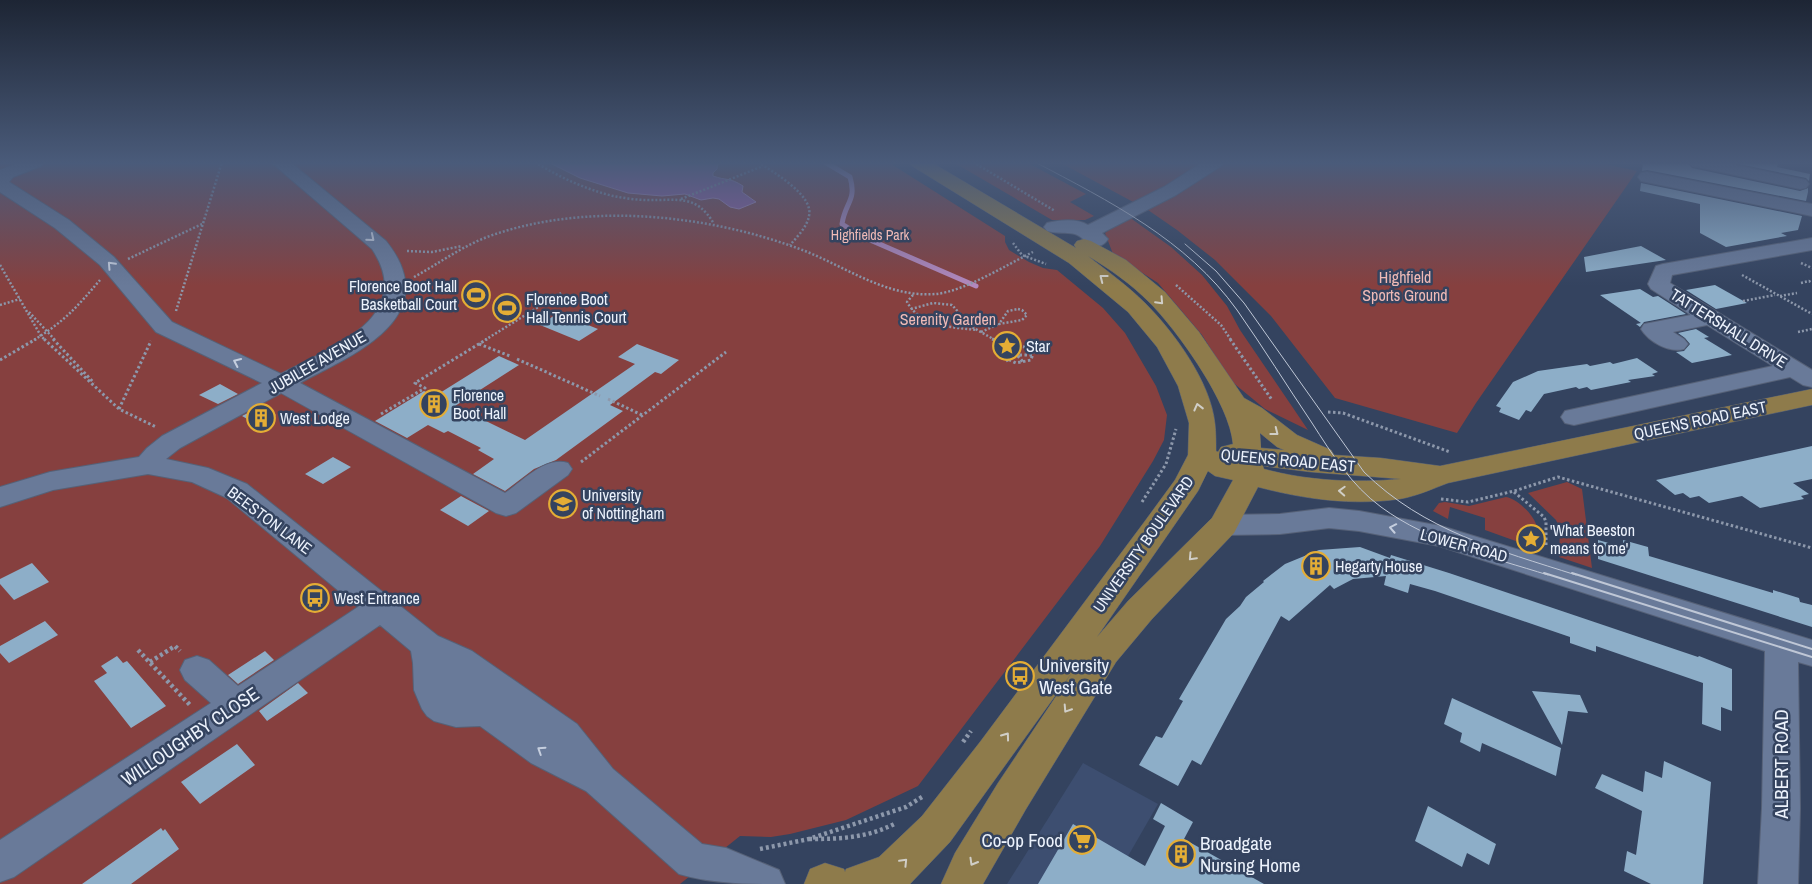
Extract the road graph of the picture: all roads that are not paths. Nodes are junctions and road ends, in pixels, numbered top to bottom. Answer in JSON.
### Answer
{"nodes":[{"id":1,"x":30,"y":203,"type":"edge"},
{"id":2,"x":330,"y":203,"type":"edge"},
{"id":3,"x":986,"y":203,"type":"edge"},
{"id":4,"x":1013,"y":203,"type":"edge"},
{"id":5,"x":1147,"y":203,"type":"edge"},
{"id":6,"x":1778,"y":203,"type":"edge"},
{"id":7,"x":1812,"y":210,"type":"edge"},
{"id":8,"x":1087,"y":236,"type":"junction"},
{"id":9,"x":1812,"y":244,"type":"edge"},
{"id":10,"x":1711,"y":318,"type":"junction"},
{"id":11,"x":1676,"y":344,"type":"dead end"},
{"id":12,"x":1803,"y":374,"type":"edge"},
{"id":13,"x":281,"y":383,"type":"junction"},
{"id":14,"x":1812,"y":397,"type":"edge"},
{"id":15,"x":1236,"y":404,"type":"junction"},
{"id":16,"x":1574,"y":417,"type":"dead end"},
{"id":17,"x":1202,"y":455,"type":"junction"},
{"id":18,"x":148,"y":465,"type":"junction"},
{"id":19,"x":1249,"y":465,"type":"junction"},
{"id":20,"x":1345,"y":465,"type":"junction"},
{"id":21,"x":558,"y":470,"type":"road end"},
{"id":22,"x":1443,"y":476,"type":"junction"},
{"id":23,"x":0,"y":497,"type":"edge"},
{"id":24,"x":1223,"y":525,"type":"junction"},
{"id":25,"x":381,"y":608,"type":"junction"},
{"id":26,"x":1796,"y":648,"type":"edge"},
{"id":27,"x":428,"y":654,"type":"junction"},
{"id":28,"x":197,"y":670,"type":"dead end"},
{"id":29,"x":222,"y":715,"type":"junction"},
{"id":30,"x":600,"y":781,"type":"junction"},
{"id":31,"x":0,"y":863,"type":"edge"},
{"id":32,"x":761,"y":866,"type":"edge"},
{"id":33,"x":692,"y":873,"type":"edge"},
{"id":34,"x":861,"y":884,"type":"edge"},
{"id":35,"x":962,"y":884,"type":"edge"},
{"id":36,"x":1778,"y":884,"type":"edge"}],
"edges":[{"from":13,"to":1,"type":"street","one_way":true},
{"from":2,"to":13,"type":"street","name":"JUBILEE AVENUE","one_way":true},
{"from":17,"to":3,"type":"main road","name":"UNIVERSITY BOULEVARD","one_way":true},
{"from":4,"to":8,"type":"main road"},
{"from":5,"to":8,"type":"street"},
{"from":6,"to":7,"type":"street"},
{"from":8,"to":15,"type":"main road","one_way":true},
{"from":9,"to":10,"type":"street","name":"TATTERSHALL DRIVE"},
{"from":10,"to":11,"type":"street"},
{"from":10,"to":12,"type":"street","name":"TATTERSHALL DRIVE"},
{"from":12,"to":16,"type":"street","name":"QUEENS ROAD EAST"},
{"from":13,"to":18,"type":"street","name":"JUBILEE AVENUE"},
{"from":13,"to":21,"type":"street"},
{"from":14,"to":22,"type":"main road","name":"QUEENS ROAD EAST"},
{"from":15,"to":19,"type":"main road"},
{"from":15,"to":20,"type":"main road","one_way":true},
{"from":17,"to":19,"type":"main road","name":"QUEENS ROAD EAST"},
{"from":34,"to":17,"type":"main road","name":"UNIVERSITY BOULEVARD","one_way":true},
{"from":18,"to":23,"type":"street","name":"BEESTON LANE"},
{"from":18,"to":25,"type":"street","name":"BEESTON LANE"},
{"from":19,"to":20,"type":"main road","name":"QUEENS ROAD EAST"},
{"from":22,"to":19,"type":"main road","name":"QUEENS ROAD EAST","one_way":true},
{"from":19,"to":24,"type":"main road","name":"UNIVERSITY BOULEVARD"},
{"from":20,"to":22,"type":"main road","name":"QUEENS ROAD EAST"},
{"from":26,"to":24,"type":"street","name":"LOWER ROAD","one_way":true},
{"from":24,"to":35,"type":"main road","name":"UNIVERSITY BOULEVARD","one_way":true},
{"from":25,"to":27,"type":"street","name":"BEESTON LANE"},
{"from":25,"to":29,"type":"street","name":"WILLOUGHBY CLOSE"},
{"from":26,"to":36,"type":"street","name":"ALBERT ROAD"},
{"from":30,"to":27,"type":"street","name":"BEESTON LANE","one_way":true},
{"from":27,"to":30,"type":"street","name":"BEESTON LANE"},
{"from":28,"to":29,"type":"street"},
{"from":29,"to":31,"type":"street","name":"WILLOUGHBY CLOSE"},
{"from":30,"to":33,"type":"street","name":"BEESTON LANE"},
{"from":32,"to":33,"type":"street"}]}
